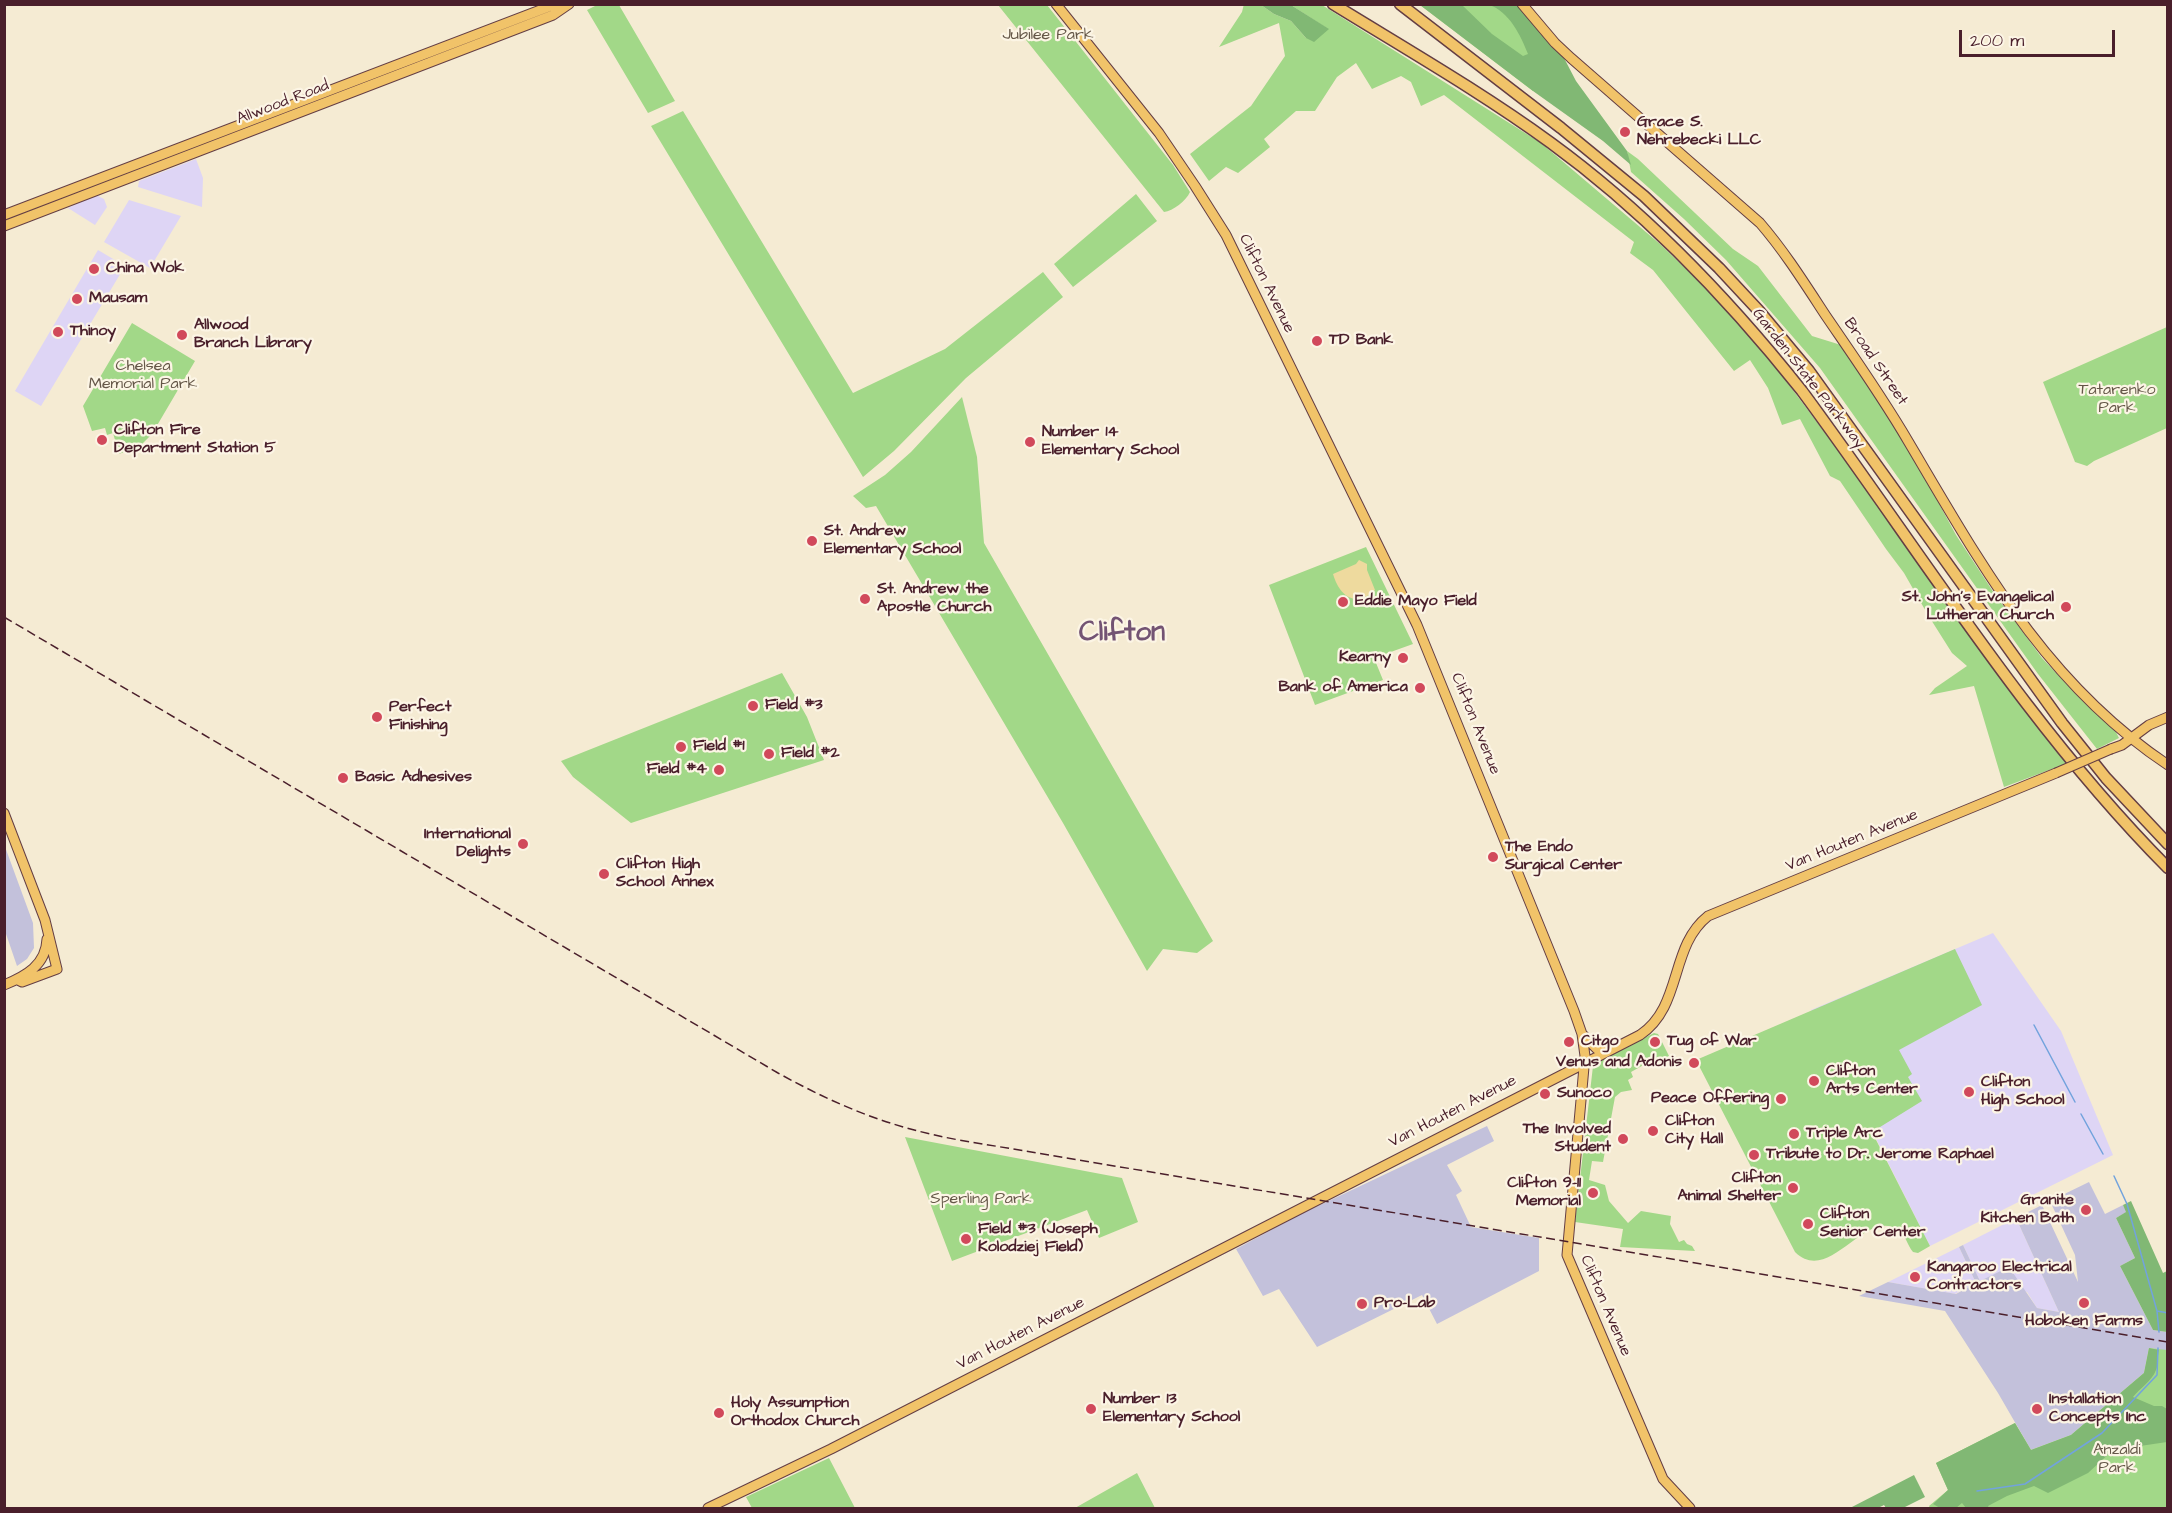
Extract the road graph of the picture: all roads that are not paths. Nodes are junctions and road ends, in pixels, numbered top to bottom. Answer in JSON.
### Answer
{"nodes":[{"id":1,"x":556,"y":4,"type":"edge"},
{"id":2,"x":569,"y":4,"type":"edge"},
{"id":3,"x":1056,"y":4,"type":"edge"},
{"id":4,"x":1333,"y":4,"type":"edge"},
{"id":5,"x":1400,"y":4,"type":"edge"},
{"id":6,"x":1522,"y":4,"type":"edge"},
{"id":7,"x":4,"y":215,"type":"edge"},
{"id":8,"x":4,"y":226,"type":"edge"},
{"id":9,"x":2168,"y":717,"type":"edge"},
{"id":10,"x":2130,"y":739,"type":"junction"},
{"id":11,"x":2168,"y":765,"type":"edge"},
{"id":12,"x":4,"y":813,"type":"edge"},
{"id":13,"x":2168,"y":844,"type":"edge"},
{"id":14,"x":2168,"y":868,"type":"edge"},
{"id":15,"x":47,"y":930,"type":"junction"},
{"id":16,"x":18,"y":980,"type":"junction"},
{"id":17,"x":4,"y":985,"type":"edge"},
{"id":18,"x":1582,"y":1034,"type":"junction"},
{"id":19,"x":1609,"y":1050,"type":"junction"},
{"id":20,"x":1584,"y":1063,"type":"junction"},
{"id":21,"x":708,"y":1509,"type":"edge"},
{"id":22,"x":1690,"y":1509,"type":"edge"}],
"edges":[{"from":1,"to":7,"type":"main road","name":"Allwood Road"},
{"from":2,"to":8,"type":"main road","name":"Allwood Road"},
{"from":3,"to":18,"type":"main road","name":"Clifton Avenue"},
{"from":4,"to":14,"type":"highway","name":"Garden State Parkway"},
{"from":5,"to":13,"type":"highway","name":"Garden State Parkway"},
{"from":6,"to":10,"type":"main road","name":"Broad Street"},
{"from":9,"to":10,"type":"main road","name":"Van Houten Avenue"},
{"from":10,"to":11,"type":"main road","name":"Broad Street"},
{"from":10,"to":19,"type":"main road","name":"Van Houten Avenue","bridge":true},
{"from":12,"to":15,"type":"main road"},
{"from":15,"to":16,"type":"main road"},
{"from":15,"to":16,"type":"main road"},
{"from":16,"to":17,"type":"main road"},
{"from":18,"to":19,"type":"main road"},
{"from":18,"to":20,"type":"main road","name":"Clifton Avenue"},
{"from":19,"to":20,"type":"main road","name":"Van Houten Avenue"},
{"from":20,"to":21,"type":"main road","name":"Van Houten Avenue"},
{"from":20,"to":22,"type":"main road","name":"Clifton Avenue"}]}
